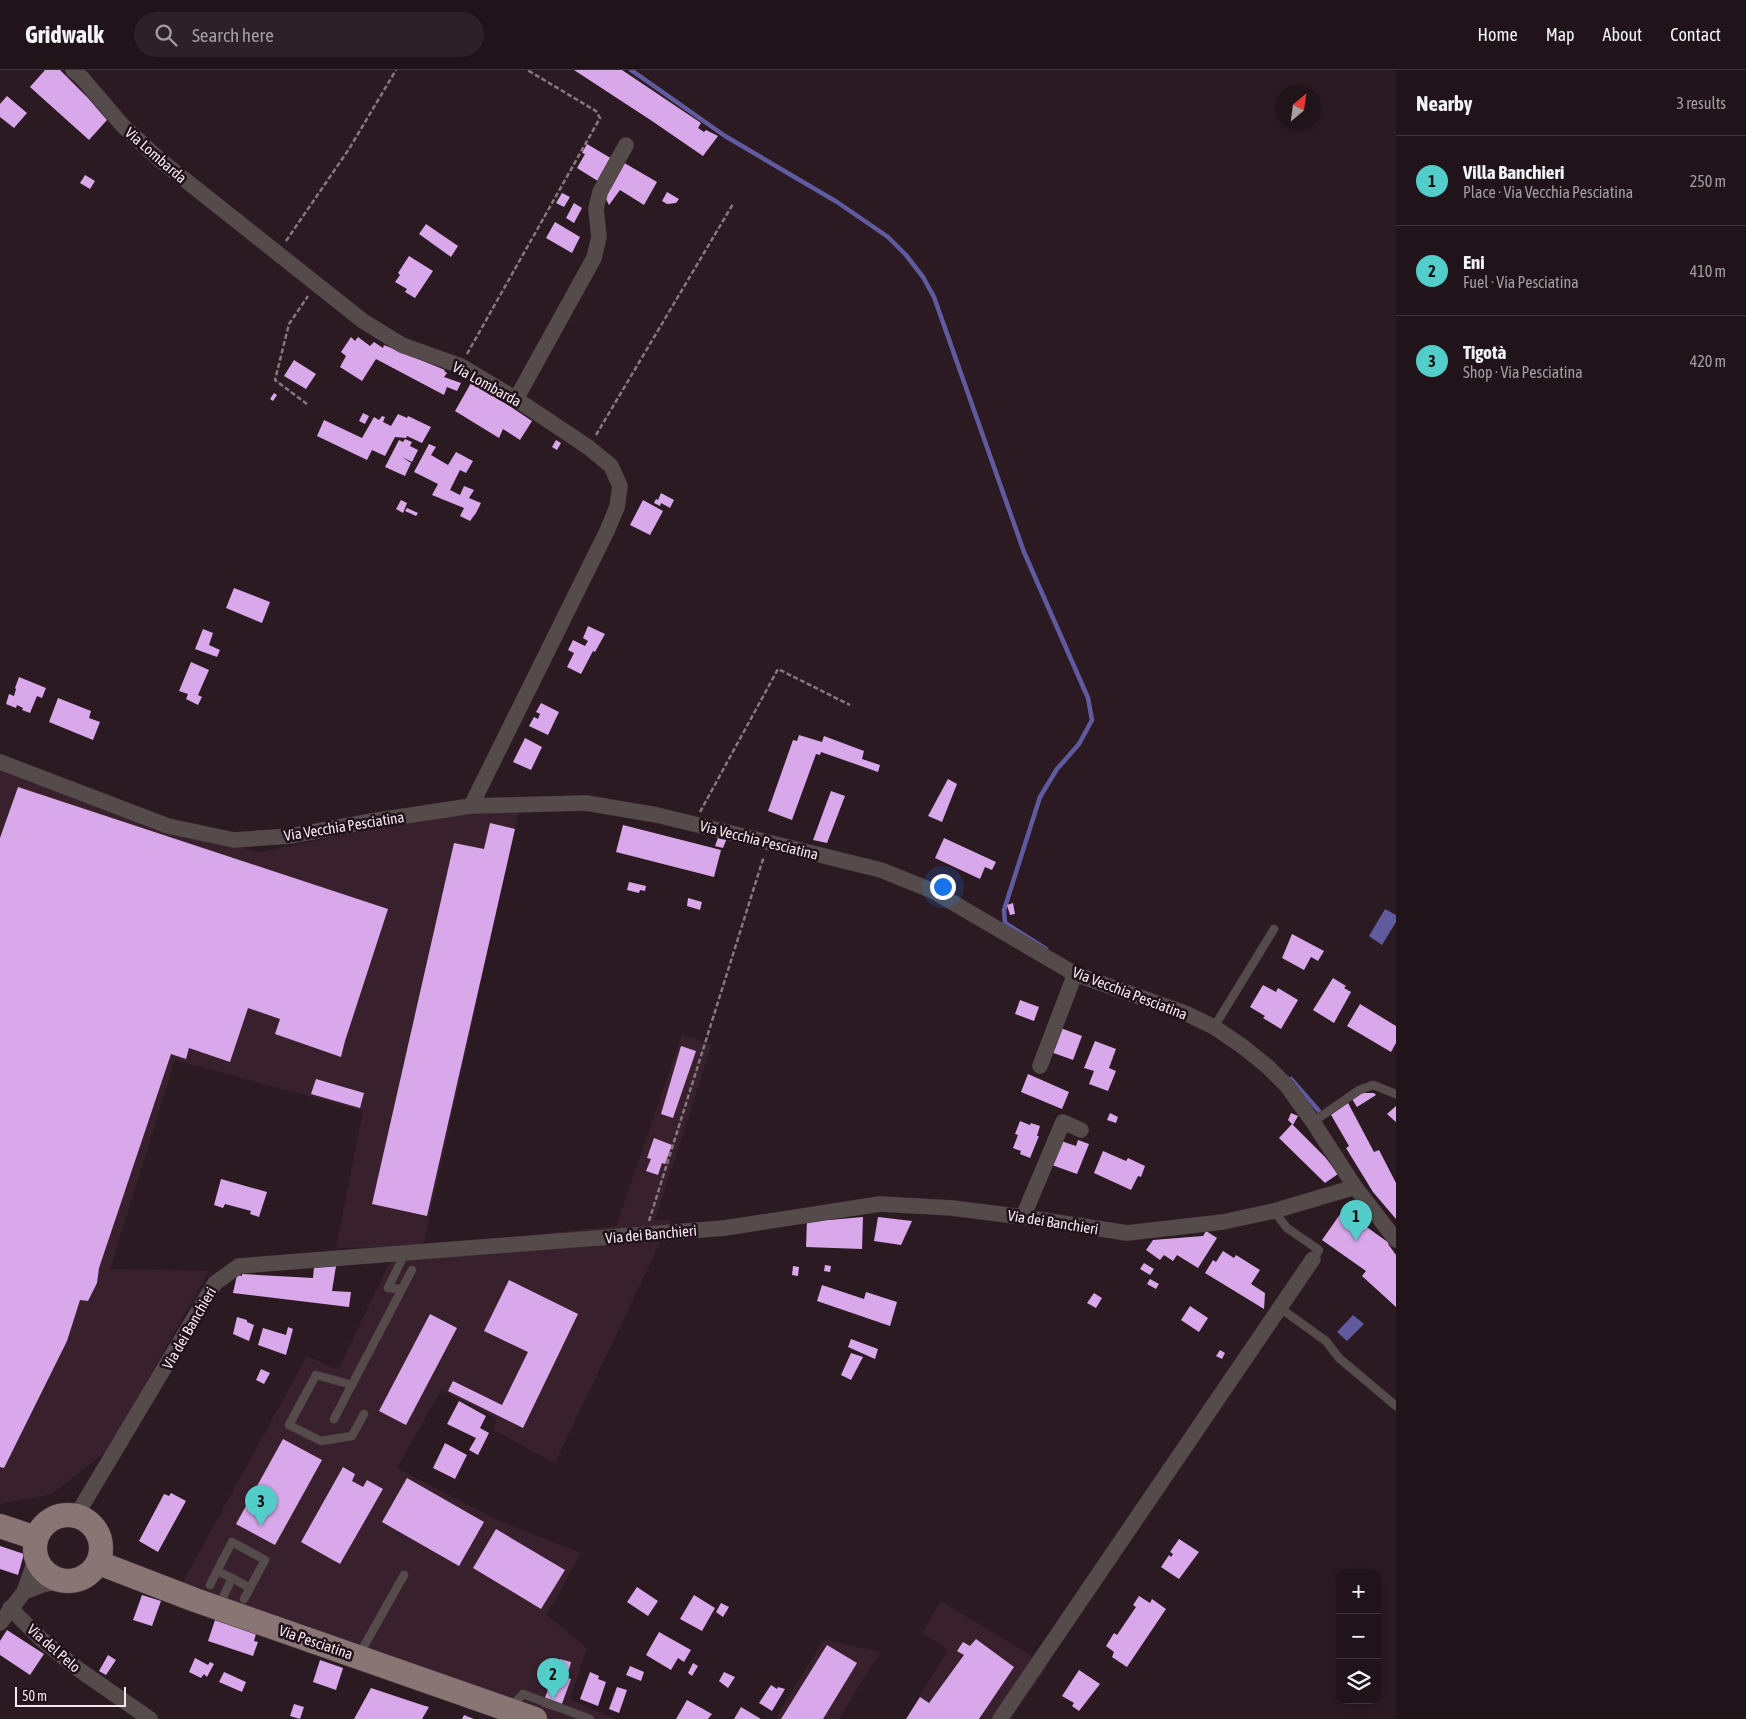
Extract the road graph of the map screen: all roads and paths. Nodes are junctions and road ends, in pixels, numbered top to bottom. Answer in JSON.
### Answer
{"nodes":[{"id":1,"x":73,"y":70,"type":"edge"},
{"id":2,"x":396,"y":70,"type":"edge"},
{"id":3,"x":530,"y":70,"type":"edge"},
{"id":4,"x":626,"y":145,"type":"dead end"},
{"id":5,"x":733,"y":204,"type":"dead end"},
{"id":6,"x":278,"y":254,"type":"junction"},
{"id":7,"x":316,"y":284,"type":"junction"},
{"id":8,"x":461,"y":366,"type":"junction"},
{"id":9,"x":516,"y":399,"type":"junction"},
{"id":10,"x":307,"y":404,"type":"dead end"},
{"id":11,"x":588,"y":447,"type":"junction"},
{"id":12,"x":850,"y":705,"type":"dead end"},
{"id":13,"x":0,"y":762,"type":"edge"},
{"id":14,"x":471,"y":806,"type":"junction"},
{"id":15,"x":694,"y":824,"type":"junction"},
{"id":16,"x":769,"y":842,"type":"junction"},
{"id":17,"x":1274,"y":929,"type":"dead end"},
{"id":18,"x":1075,"y":974,"type":"junction"},
{"id":19,"x":1216,"y":1023,"type":"junction"},
{"id":20,"x":1040,"y":1066,"type":"dead end"},
{"id":21,"x":1396,"y":1094,"type":"edge"},
{"id":22,"x":1313,"y":1122,"type":"junction"},
{"id":23,"x":1081,"y":1130,"type":"dead end"},
{"id":24,"x":1355,"y":1187,"type":"junction"},
{"id":25,"x":1274,"y":1211,"type":"junction"},
{"id":26,"x":1023,"y":1217,"type":"junction"},
{"id":27,"x":645,"y":1234,"type":"junction"},
{"id":28,"x":1396,"y":1240,"type":"edge"},
{"id":29,"x":405,"y":1253,"type":"junction"},
{"id":30,"x":1313,"y":1259,"type":"joint"},
{"id":31,"x":412,"y":1270,"type":"dead end"},
{"id":32,"x":402,"y":1289,"type":"junction"},
{"id":33,"x":1280,"y":1308,"type":"junction"},
{"id":34,"x":352,"y":1384,"type":"junction"},
{"id":35,"x":1396,"y":1406,"type":"edge"},
{"id":36,"x":364,"y":1414,"type":"dead end"},
{"id":37,"x":334,"y":1419,"type":"dead end"},
{"id":38,"x":76,"y":1516,"type":"junction"},
{"id":39,"x":0,"y":1526,"type":"edge"},
{"id":40,"x":36,"y":1548,"type":"junction"},
{"id":41,"x":99,"y":1563,"type":"junction"},
{"id":42,"x":217,"y":1571,"type":"junction"},
{"id":43,"x":404,"y":1575,"type":"dead end"},
{"id":44,"x":232,"y":1578,"type":"junction"},
{"id":45,"x":60,"y":1581,"type":"junction"},
{"id":46,"x":210,"y":1584,"type":"dead end"},
{"id":47,"x":250,"y":1588,"type":"junction"},
{"id":48,"x":24,"y":1592,"type":"junction"},
{"id":49,"x":244,"y":1599,"type":"dead end"},
{"id":50,"x":10,"y":1608,"type":"junction"},
{"id":51,"x":218,"y":1608,"type":"junction"},
{"id":52,"x":0,"y":1623,"type":"edge"},
{"id":53,"x":358,"y":1657,"type":"junction"},
{"id":54,"x":508,"y":1709,"type":"junction"},
{"id":55,"x":150,"y":1719,"type":"edge"},
{"id":56,"x":535,"y":1719,"type":"edge"},
{"id":57,"x":590,"y":1719,"type":"edge"},
{"id":58,"x":1000,"y":1719,"type":"edge"}],
"edges":[{"from":1,"to":6,"type":"street","name":"Via Lombarda"},
{"from":2,"to":6,"type":"path"},
{"from":3,"to":8,"type":"path"},
{"from":4,"to":9,"type":"street"},
{"from":5,"to":11,"type":"path"},
{"from":6,"to":7,"type":"street","name":"Via Lombarda"},
{"from":7,"to":8,"type":"street","name":"Via Lombarda"},
{"from":7,"to":10,"type":"path"},
{"from":8,"to":9,"type":"street","name":"Via Lombarda"},
{"from":9,"to":11,"type":"street","name":"Via Lombarda"},
{"from":11,"to":14,"type":"street","name":"Via Lombarda"},
{"from":12,"to":15,"type":"path"},
{"from":13,"to":14,"type":"street","name":"Via Vecchia Pesciatina"},
{"from":14,"to":15,"type":"street","name":"Via Vecchia Pesciatina"},
{"from":15,"to":16,"type":"street","name":"Via Vecchia Pesciatina"},
{"from":16,"to":18,"type":"street","name":"Via Vecchia Pesciatina"},
{"from":16,"to":27,"type":"path"},
{"from":17,"to":19,"type":"lane"},
{"from":18,"to":19,"type":"street","name":"Via Vecchia Pesciatina"},
{"from":18,"to":20,"type":"street"},
{"from":19,"to":22,"type":"street","name":"Via Vecchia Pesciatina"},
{"from":21,"to":22,"type":"lane"},
{"from":22,"to":24,"type":"street","name":"Via Vecchia Pesciatina"},
{"from":23,"to":26,"type":"street"},
{"from":24,"to":25,"type":"street","name":"Via dei Banchieri"},
{"from":24,"to":28,"type":"street","name":"Via Vecchia Pesciatina"},
{"from":25,"to":26,"type":"street","name":"Via dei Banchieri"},
{"from":25,"to":30,"type":"lane"},
{"from":26,"to":27,"type":"street","name":"Via dei Banchieri"},
{"from":27,"to":29,"type":"street","name":"Via dei Banchieri"},
{"from":29,"to":32,"type":"lane"},
{"from":29,"to":38,"type":"street","name":"Via dei Banchieri"},
{"from":30,"to":33,"type":"street"},
{"from":31,"to":32,"type":"lane"},
{"from":32,"to":34,"type":"lane"},
{"from":33,"to":35,"type":"lane"},
{"from":33,"to":58,"type":"street"},
{"from":34,"to":36,"type":"lane"},
{"from":34,"to":37,"type":"lane"},
{"from":38,"to":40,"type":"main road"},
{"from":38,"to":41,"type":"main road"},
{"from":39,"to":40,"type":"main road"},
{"from":40,"to":45,"type":"main road"},
{"from":40,"to":48,"type":"street"},
{"from":41,"to":45,"type":"main road"},
{"from":41,"to":51,"type":"main road","name":"Via Pesciatina"},
{"from":42,"to":44,"type":"lane"},
{"from":42,"to":46,"type":"lane"},
{"from":42,"to":47,"type":"lane"},
{"from":43,"to":53,"type":"lane"},
{"from":44,"to":47,"type":"lane"},
{"from":44,"to":51,"type":"lane"},
{"from":45,"to":48,"type":"street"},
{"from":47,"to":49,"type":"lane"},
{"from":48,"to":50,"type":"street"},
{"from":50,"to":52,"type":"street"},
{"from":50,"to":55,"type":"street","name":"Via del Pelo"},
{"from":51,"to":53,"type":"main road","name":"Via Pesciatina"},
{"from":53,"to":54,"type":"main road","name":"Via Pesciatina"},
{"from":54,"to":56,"type":"main road","name":"Via Pesciatina"},
{"from":54,"to":57,"type":"lane"}]}
